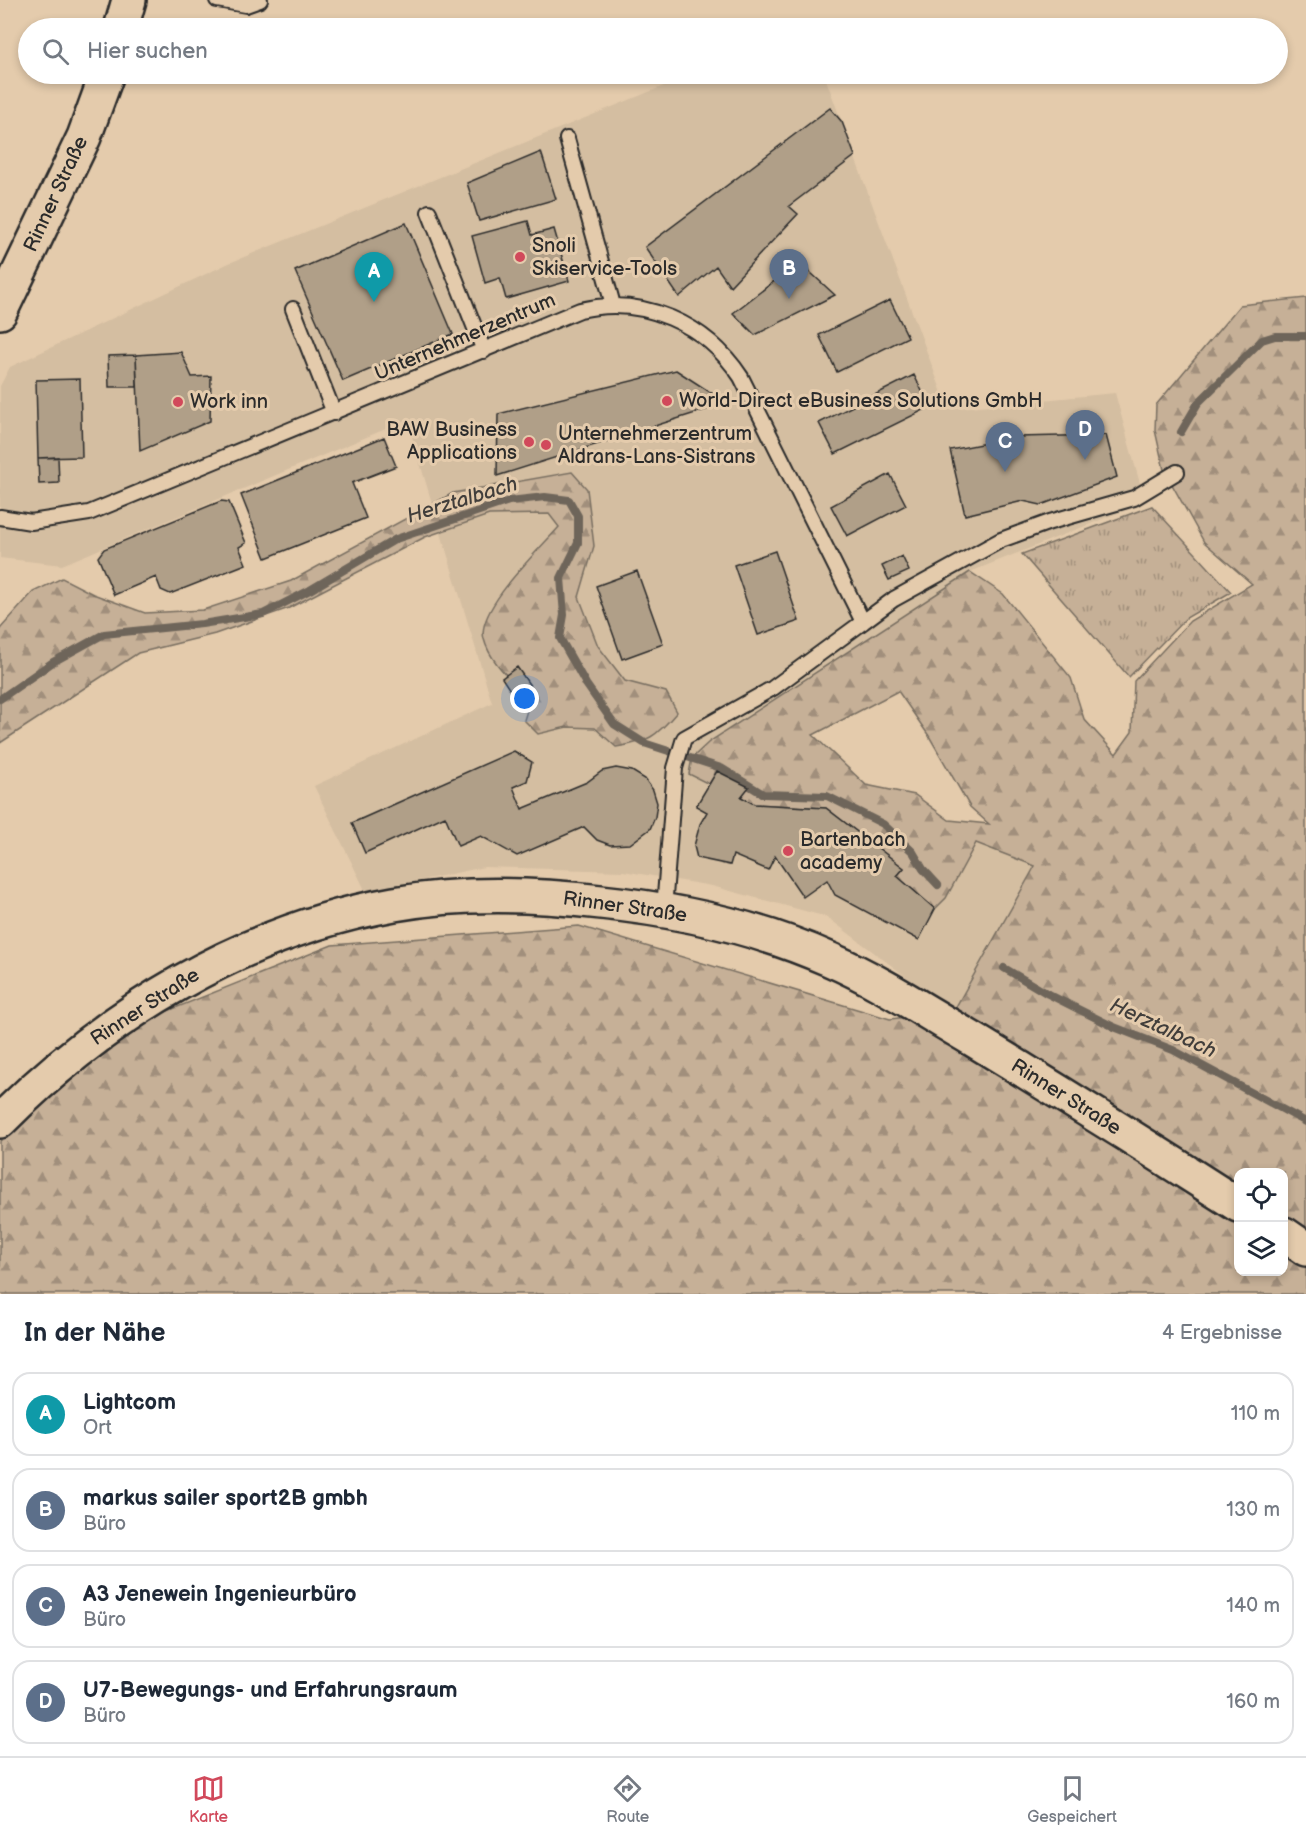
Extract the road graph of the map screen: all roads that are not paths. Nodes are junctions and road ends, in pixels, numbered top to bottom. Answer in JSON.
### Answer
{"nodes":[{"id":1,"x":129,"y":0,"type":"edge"},
{"id":2,"x":217,"y":0,"type":"edge"},
{"id":3,"x":260,"y":0,"type":"edge"},
{"id":4,"x":124,"y":18,"type":"edge"},
{"id":5,"x":103,"y":84,"type":"edge"},
{"id":6,"x":567,"y":139,"type":"dead end"},
{"id":7,"x":429,"y":212,"type":"dead end"},
{"id":8,"x":613,"y":305,"type":"junction"},
{"id":9,"x":293,"y":309,"type":"dead end"},
{"id":10,"x":0,"y":312,"type":"edge"},
{"id":11,"x":484,"y":351,"type":"junction"},
{"id":12,"x":334,"y":413,"type":"junction"},
{"id":13,"x":1177,"y":472,"type":"dead end"},
{"id":14,"x":0,"y":517,"type":"edge"},
{"id":15,"x":863,"y":622,"type":"junction"},
{"id":16,"x":664,"y":909,"type":"junction"},
{"id":17,"x":0,"y":1121,"type":"edge"},
{"id":18,"x":1234,"y":1202,"type":"edge"},
{"id":19,"x":1288,"y":1237,"type":"edge"},
{"id":20,"x":1306,"y":1249,"type":"edge"}],
"edges":[{"from":1,"to":4,"type":"main road"},
{"from":2,"to":3,"type":"lane"},
{"from":5,"to":10,"type":"main road","name":"Rinner Straße"},
{"from":6,"to":8,"type":"lane"},
{"from":7,"to":11,"type":"lane"},
{"from":8,"to":11,"type":"lane","name":"Unternehmerzentrum"},
{"from":8,"to":15,"type":"lane","name":"Unternehmerzentrum"},
{"from":9,"to":12,"type":"lane"},
{"from":11,"to":12,"type":"lane","name":"Unternehmerzentrum"},
{"from":12,"to":14,"type":"lane","name":"Unternehmerzentrum"},
{"from":13,"to":15,"type":"lane"},
{"from":15,"to":16,"type":"lane"},
{"from":16,"to":17,"type":"main road","name":"Rinner Straße"},
{"from":16,"to":18,"type":"main road","name":"Rinner Straße"},
{"from":19,"to":20,"type":"main road"}]}
